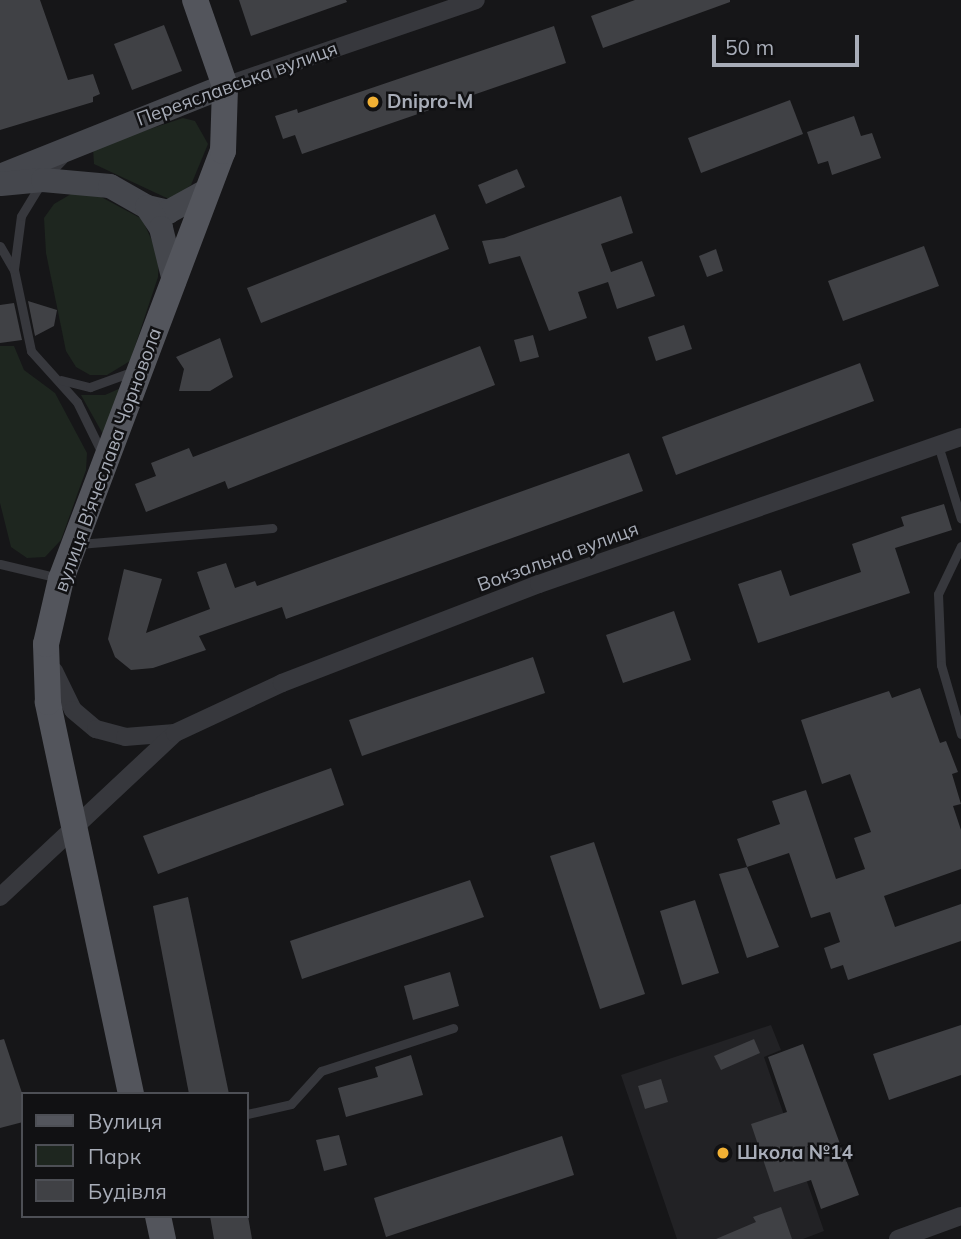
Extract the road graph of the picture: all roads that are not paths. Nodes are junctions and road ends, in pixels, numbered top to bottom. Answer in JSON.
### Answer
{"nodes":[{"id":1,"x":195,"y":0,"type":"edge"},
{"id":2,"x":470,"y":1,"type":"edge"},
{"id":3,"x":225,"y":86,"type":"junction"},
{"id":4,"x":80,"y":142,"type":"junction"},
{"id":5,"x":0,"y":176,"type":"edge"},
{"id":6,"x":43,"y":180,"type":"junction"},
{"id":7,"x":0,"y":184,"type":"edge"},
{"id":8,"x":208,"y":190,"type":"junction"},
{"id":9,"x":147,"y":208,"type":"junction"},
{"id":10,"x":0,"y":246,"type":"edge"},
{"id":11,"x":14,"y":270,"type":"junction"},
{"id":12,"x":174,"y":281,"type":"junction"},
{"id":13,"x":142,"y":366,"type":"junction"},
{"id":14,"x":60,"y":380,"type":"junction"},
{"id":15,"x":961,"y":437,"type":"edge"},
{"id":16,"x":938,"y":445,"type":"junction"},
{"id":17,"x":105,"y":464,"type":"junction"},
{"id":18,"x":961,"y":519,"type":"edge"},
{"id":19,"x":272,"y":528,"type":"dead end"},
{"id":20,"x":74,"y":544,"type":"junction"},
{"id":21,"x":961,"y":546,"type":"edge"},
{"id":22,"x":0,"y":564,"type":"edge"},
{"id":23,"x":61,"y":579,"type":"junction"},
{"id":24,"x":46,"y":643,"type":"junction"},
{"id":25,"x":175,"y":733,"type":"junction"},
{"id":26,"x":961,"y":734,"type":"edge"},
{"id":27,"x":72,"y":826,"type":"junction"},
{"id":28,"x":0,"y":897,"type":"edge"},
{"id":29,"x":453,"y":1028,"type":"dead end"},
{"id":30,"x":131,"y":1092,"type":"edge"},
{"id":31,"x":248,"y":1114,"type":"edge"},
{"id":32,"x":961,"y":1216,"type":"edge"},
{"id":33,"x":158,"y":1218,"type":"edge"},
{"id":34,"x":163,"y":1239,"type":"edge"},
{"id":35,"x":898,"y":1239,"type":"edge"}],
"edges":[{"from":1,"to":3,"type":"main road","name":"вулиця В'ячеслава Чорновола"},
{"from":2,"to":3,"type":"street","name":"Переяславська вулиця"},
{"from":3,"to":4,"type":"main road","name":"Переяславська вулиця"},
{"from":3,"to":8,"type":"main road","name":"вулиця В'ячеслава Чорновола"},
{"from":4,"to":5,"type":"main road","name":"Переяславська вулиця"},
{"from":4,"to":6,"type":"lane"},
{"from":6,"to":7,"type":"main road"},
{"from":6,"to":9,"type":"main road"},
{"from":6,"to":11,"type":"lane"},
{"from":8,"to":9,"type":"main road"},
{"from":8,"to":12,"type":"main road","name":"вулиця В'ячеслава Чорновола"},
{"from":9,"to":12,"type":"main road"},
{"from":10,"to":11,"type":"lane"},
{"from":11,"to":14,"type":"lane"},
{"from":12,"to":13,"type":"main road","name":"вулиця В'ячеслава Чорновола"},
{"from":13,"to":14,"type":"lane"},
{"from":13,"to":17,"type":"main road","name":"вулиця В'ячеслава Чорновола"},
{"from":14,"to":17,"type":"lane"},
{"from":15,"to":16,"type":"street","name":"Вокзальна вулиця"},
{"from":16,"to":18,"type":"lane"},
{"from":16,"to":25,"type":"street","name":"Вокзальна вулиця"},
{"from":17,"to":20,"type":"main road","name":"вулиця В'ячеслава Чорновола"},
{"from":19,"to":20,"type":"lane"},
{"from":20,"to":23,"type":"main road","name":"вулиця В'ячеслава Чорновола"},
{"from":21,"to":26,"type":"lane"},
{"from":22,"to":23,"type":"lane"},
{"from":23,"to":24,"type":"main road","name":"вулиця В'ячеслава Чорновола"},
{"from":24,"to":25,"type":"street","name":"Вокзальна вулиця"},
{"from":24,"to":27,"type":"main road","name":"вулиця В'ячеслава Чорновола"},
{"from":25,"to":27,"type":"street","name":"Вокзальна вулиця"},
{"from":27,"to":28,"type":"street","name":"Вокзальна вулиця"},
{"from":27,"to":30,"type":"main road","name":"вулиця В'ячеслава Чорновола"},
{"from":29,"to":31,"type":"lane"},
{"from":32,"to":35,"type":"street"},
{"from":33,"to":34,"type":"main road"}]}
